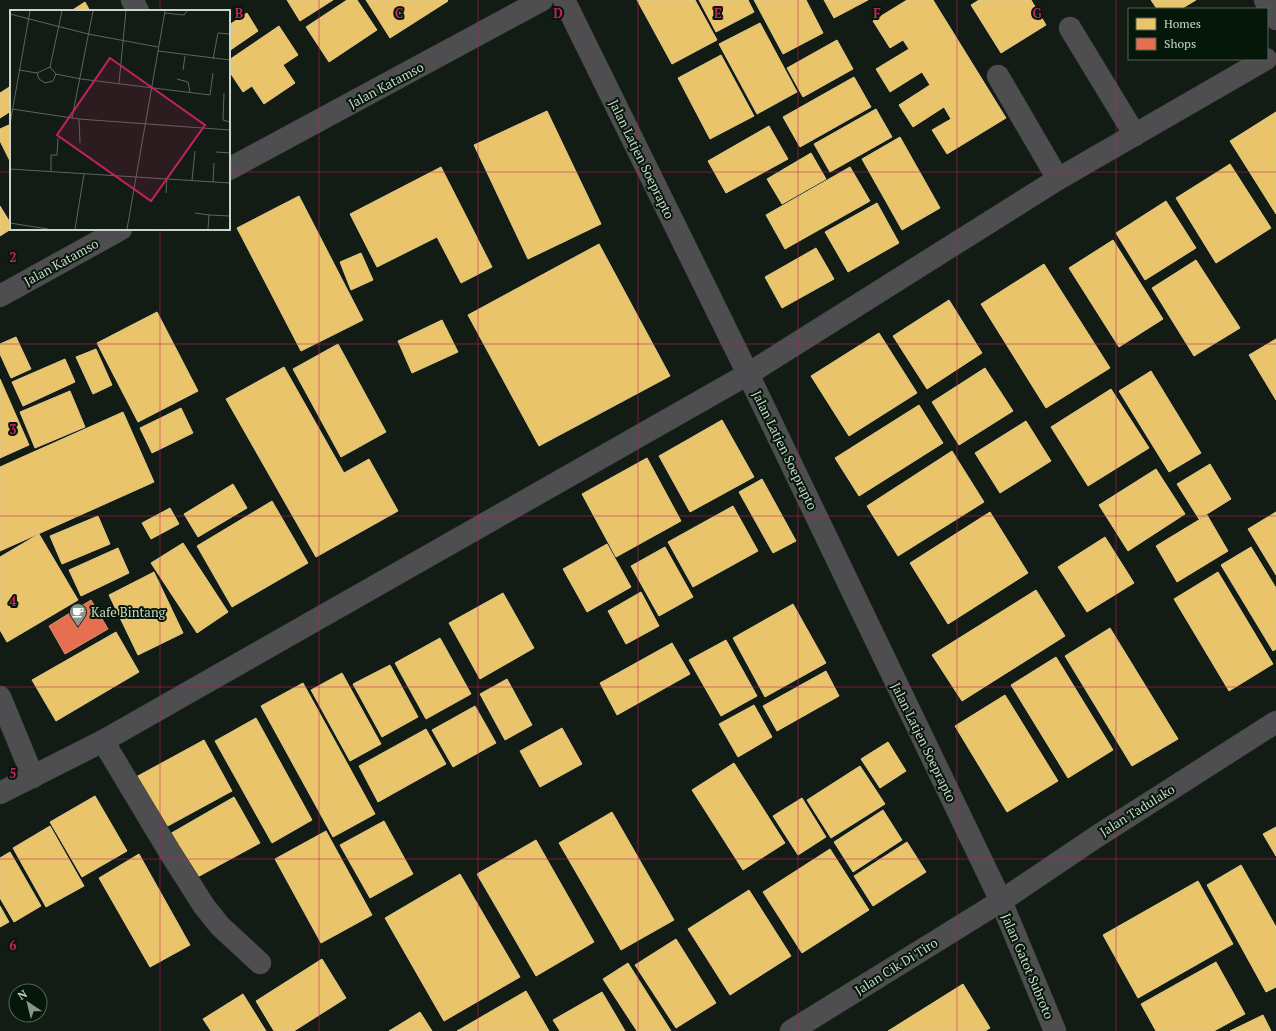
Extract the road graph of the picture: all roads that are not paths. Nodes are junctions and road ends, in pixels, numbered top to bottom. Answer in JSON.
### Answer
{"nodes":[{"id":1,"x":132,"y":0,"type":"edge"},
{"id":2,"x":542,"y":0,"type":"edge"},
{"id":3,"x":564,"y":0,"type":"edge"},
{"id":4,"x":1265,"y":0,"type":"edge"},
{"id":5,"x":137,"y":10,"type":"edge"},
{"id":6,"x":1276,"y":20,"type":"edge"},
{"id":7,"x":1070,"y":28,"type":"dead end"},
{"id":8,"x":1265,"y":60,"type":"edge"},
{"id":9,"x":998,"y":76,"type":"dead end"},
{"id":10,"x":1135,"y":135,"type":"junction"},
{"id":11,"x":230,"y":167,"type":"edge"},
{"id":12,"x":1058,"y":179,"type":"junction"},
{"id":13,"x":119,"y":230,"type":"edge"},
{"id":14,"x":0,"y":296,"type":"edge"},
{"id":15,"x":748,"y":374,"type":"junction"},
{"id":16,"x":0,"y":697,"type":"edge"},
{"id":17,"x":1274,"y":729,"type":"edge"},
{"id":18,"x":103,"y":742,"type":"junction"},
{"id":19,"x":33,"y":777,"type":"junction"},
{"id":20,"x":0,"y":793,"type":"edge"},
{"id":21,"x":1001,"y":901,"type":"junction"},
{"id":22,"x":260,"y":963,"type":"dead end"},
{"id":23,"x":791,"y":1031,"type":"edge"},
{"id":24,"x":1056,"y":1031,"type":"edge"}],
"edges":[{"from":1,"to":5,"type":"street"},
{"from":2,"to":11,"type":"street","name":"Jalan Katamso"},
{"from":3,"to":15,"type":"street","name":"Jalan Latjen Soeprapto"},
{"from":4,"to":6,"type":"street"},
{"from":7,"to":10,"type":"street"},
{"from":8,"to":10,"type":"street"},
{"from":9,"to":12,"type":"street"},
{"from":10,"to":12,"type":"street"},
{"from":12,"to":15,"type":"street"},
{"from":13,"to":14,"type":"street","name":"Jalan Katamso"},
{"from":15,"to":18,"type":"street"},
{"from":15,"to":21,"type":"street","name":"Jalan Latjen Soeprapto"},
{"from":16,"to":19,"type":"street"},
{"from":17,"to":21,"type":"street","name":"Jalan Tadulako"},
{"from":18,"to":19,"type":"street"},
{"from":18,"to":22,"type":"street"},
{"from":19,"to":20,"type":"street"},
{"from":21,"to":23,"type":"street","name":"Jalan Cik Di Tiro"},
{"from":21,"to":24,"type":"street","name":"Jalan Gatot Subroto"}]}
